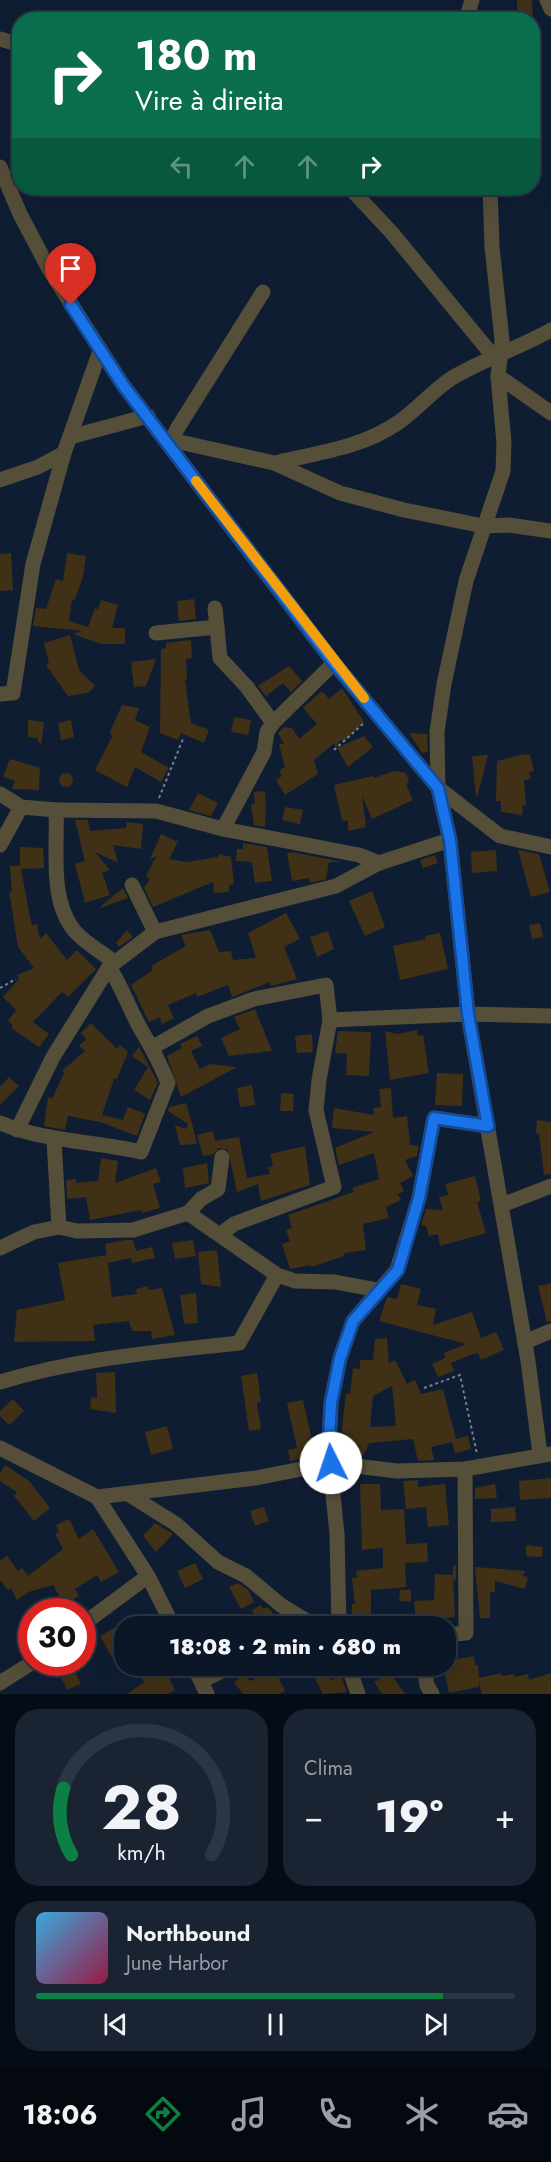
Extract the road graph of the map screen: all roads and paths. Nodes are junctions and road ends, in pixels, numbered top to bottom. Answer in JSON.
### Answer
{"nodes":[{"id":1,"x":547,"y":0,"type":"edge"},
{"id":2,"x":551,"y":9,"type":"edge"},
{"id":3,"x":0,"y":167,"type":"edge"},
{"id":4,"x":356,"y":195,"type":"edge"},
{"id":5,"x":490,"y":195,"type":"edge"},
{"id":6,"x":263,"y":292,"type":"dead end"},
{"id":7,"x":551,"y":330,"type":"edge"},
{"id":8,"x":100,"y":351,"type":"junction"},
{"id":9,"x":497,"y":354,"type":"junction"},
{"id":10,"x":498,"y":376,"type":"junction"},
{"id":11,"x":551,"y":413,"type":"edge"},
{"id":12,"x":148,"y":416,"type":"junction"},
{"id":13,"x":70,"y":437,"type":"junction"},
{"id":14,"x":169,"y":440,"type":"junction"},
{"id":15,"x":64,"y":453,"type":"junction"},
{"id":16,"x":274,"y":463,"type":"junction"},
{"id":17,"x":0,"y":480,"type":"edge"},
{"id":18,"x":483,"y":526,"type":"junction"},
{"id":19,"x":551,"y":531,"type":"edge"},
{"id":20,"x":215,"y":608,"type":"dead end"},
{"id":21,"x":217,"y":627,"type":"junction"},
{"id":22,"x":156,"y":633,"type":"dead end"},
{"id":23,"x":334,"y":663,"type":"junction"},
{"id":24,"x":0,"y":694,"type":"edge"},
{"id":25,"x":376,"y":712,"type":"junction"},
{"id":26,"x":273,"y":723,"type":"junction"},
{"id":27,"x":183,"y":739,"type":"dead end"},
{"id":28,"x":334,"y":750,"type":"dead end"},
{"id":29,"x":438,"y":788,"type":"junction"},
{"id":30,"x":0,"y":795,"type":"edge"},
{"id":31,"x":21,"y":807,"type":"junction"},
{"id":32,"x":56,"y":810,"type":"junction"},
{"id":33,"x":153,"y":811,"type":"junction"},
{"id":34,"x":223,"y":829,"type":"junction"},
{"id":35,"x":450,"y":840,"type":"junction"},
{"id":36,"x":0,"y":845,"type":"edge"},
{"id":37,"x":551,"y":847,"type":"edge"},
{"id":38,"x":379,"y":863,"type":"junction"},
{"id":39,"x":132,"y":885,"type":"dead end"},
{"id":40,"x":155,"y":933,"type":"junction"},
{"id":41,"x":111,"y":964,"type":"junction"},
{"id":42,"x":16,"y":979,"type":"dead end"},
{"id":43,"x":0,"y":988,"type":"edge"},
{"id":44,"x":468,"y":1014,"type":"junction"},
{"id":45,"x":551,"y":1016,"type":"edge"},
{"id":46,"x":330,"y":1020,"type":"junction"},
{"id":47,"x":153,"y":1047,"type":"junction"},
{"id":48,"x":0,"y":1123,"type":"edge"},
{"id":49,"x":488,"y":1126,"type":"junction"},
{"id":50,"x":17,"y":1130,"type":"junction"},
{"id":51,"x":54,"y":1140,"type":"junction"},
{"id":52,"x":222,"y":1157,"type":"dead end"},
{"id":53,"x":551,"y":1186,"type":"edge"},
{"id":54,"x":502,"y":1205,"type":"junction"},
{"id":55,"x":188,"y":1213,"type":"junction"},
{"id":56,"x":59,"y":1227,"type":"junction"},
{"id":57,"x":221,"y":1233,"type":"junction"},
{"id":58,"x":0,"y":1248,"type":"edge"},
{"id":59,"x":277,"y":1275,"type":"junction"},
{"id":60,"x":378,"y":1290,"type":"junction"},
{"id":61,"x":551,"y":1331,"type":"edge"},
{"id":62,"x":525,"y":1342,"type":"junction"},
{"id":63,"x":0,"y":1382,"type":"edge"},
{"id":64,"x":424,"y":1388,"type":"dead end"},
{"id":65,"x":0,"y":1448,"type":"edge"},
{"id":66,"x":546,"y":1454,"type":"edge"},
{"id":67,"x":331,"y":1463,"type":"junction"},
{"id":68,"x":472,"y":1467,"type":"junction"},
{"id":69,"x":128,"y":1494,"type":"junction"},
{"id":70,"x":97,"y":1497,"type":"junction"},
{"id":71,"x":148,"y":1576,"type":"junction"},
{"id":72,"x":96,"y":1615,"type":"edge"},
{"id":73,"x":168,"y":1616,"type":"edge"},
{"id":74,"x":298,"y":1616,"type":"edge"},
{"id":75,"x":339,"y":1616,"type":"edge"},
{"id":76,"x":456,"y":1634,"type":"edge"},
{"id":77,"x":18,"y":1672,"type":"edge"},
{"id":78,"x":198,"y":1676,"type":"edge"},
{"id":79,"x":220,"y":1676,"type":"edge"},
{"id":80,"x":352,"y":1676,"type":"edge"},
{"id":81,"x":426,"y":1676,"type":"edge"},
{"id":82,"x":0,"y":1683,"type":"edge"},
{"id":83,"x":204,"y":1690,"type":"edge"},
{"id":84,"x":358,"y":1694,"type":"edge"},
{"id":85,"x":432,"y":1694,"type":"edge"}],
"edges":[{"from":1,"to":2,"type":"street"},
{"from":3,"to":8,"type":"street"},
{"from":4,"to":9,"type":"street"},
{"from":5,"to":9,"type":"street"},
{"from":6,"to":14,"type":"street"},
{"from":7,"to":9,"type":"street"},
{"from":8,"to":12,"type":"street"},
{"from":8,"to":13,"type":"street"},
{"from":9,"to":10,"type":"street"},
{"from":9,"to":16,"type":"street"},
{"from":10,"to":11,"type":"street"},
{"from":10,"to":18,"type":"street"},
{"from":12,"to":13,"type":"street"},
{"from":12,"to":14,"type":"street"},
{"from":13,"to":15,"type":"street"},
{"from":14,"to":16,"type":"street"},
{"from":14,"to":23,"type":"street"},
{"from":15,"to":17,"type":"street"},
{"from":15,"to":24,"type":"street"},
{"from":16,"to":18,"type":"street"},
{"from":18,"to":19,"type":"street"},
{"from":18,"to":29,"type":"street"},
{"from":20,"to":21,"type":"street"},
{"from":21,"to":22,"type":"street"},
{"from":21,"to":26,"type":"street"},
{"from":23,"to":25,"type":"street"},
{"from":23,"to":26,"type":"street"},
{"from":25,"to":28,"type":"path"},
{"from":25,"to":29,"type":"street"},
{"from":26,"to":34,"type":"street"},
{"from":27,"to":33,"type":"path"},
{"from":29,"to":35,"type":"street"},
{"from":29,"to":37,"type":"street"},
{"from":30,"to":31,"type":"street"},
{"from":31,"to":32,"type":"street"},
{"from":31,"to":36,"type":"street"},
{"from":32,"to":33,"type":"street"},
{"from":32,"to":41,"type":"street"},
{"from":33,"to":34,"type":"street"},
{"from":34,"to":38,"type":"street"},
{"from":35,"to":38,"type":"street"},
{"from":35,"to":44,"type":"street"},
{"from":38,"to":40,"type":"street"},
{"from":39,"to":40,"type":"street"},
{"from":40,"to":41,"type":"street"},
{"from":41,"to":47,"type":"street"},
{"from":41,"to":50,"type":"street"},
{"from":42,"to":43,"type":"path"},
{"from":44,"to":45,"type":"street"},
{"from":44,"to":46,"type":"street"},
{"from":44,"to":49,"type":"street"},
{"from":46,"to":47,"type":"street"},
{"from":46,"to":57,"type":"street"},
{"from":47,"to":51,"type":"street"},
{"from":48,"to":50,"type":"street"},
{"from":49,"to":54,"type":"street"},
{"from":49,"to":60,"type":"street"},
{"from":50,"to":51,"type":"street"},
{"from":51,"to":56,"type":"street"},
{"from":52,"to":55,"type":"street"},
{"from":53,"to":54,"type":"street"},
{"from":54,"to":62,"type":"street"},
{"from":55,"to":56,"type":"street"},
{"from":55,"to":57,"type":"street"},
{"from":56,"to":58,"type":"street"},
{"from":57,"to":59,"type":"street"},
{"from":59,"to":60,"type":"street"},
{"from":59,"to":63,"type":"street"},
{"from":60,"to":67,"type":"street"},
{"from":61,"to":62,"type":"street"},
{"from":62,"to":66,"type":"street"},
{"from":64,"to":68,"type":"path"},
{"from":65,"to":70,"type":"street"},
{"from":66,"to":68,"type":"street"},
{"from":67,"to":68,"type":"street"},
{"from":67,"to":69,"type":"street"},
{"from":67,"to":75,"type":"street"},
{"from":68,"to":76,"type":"street"},
{"from":69,"to":70,"type":"street"},
{"from":69,"to":74,"type":"street"},
{"from":70,"to":71,"type":"street"},
{"from":71,"to":72,"type":"street"},
{"from":71,"to":73,"type":"street"},
{"from":77,"to":82,"type":"street"},
{"from":78,"to":83,"type":"street"},
{"from":79,"to":83,"type":"street"},
{"from":80,"to":84,"type":"street"},
{"from":81,"to":85,"type":"street"}]}
